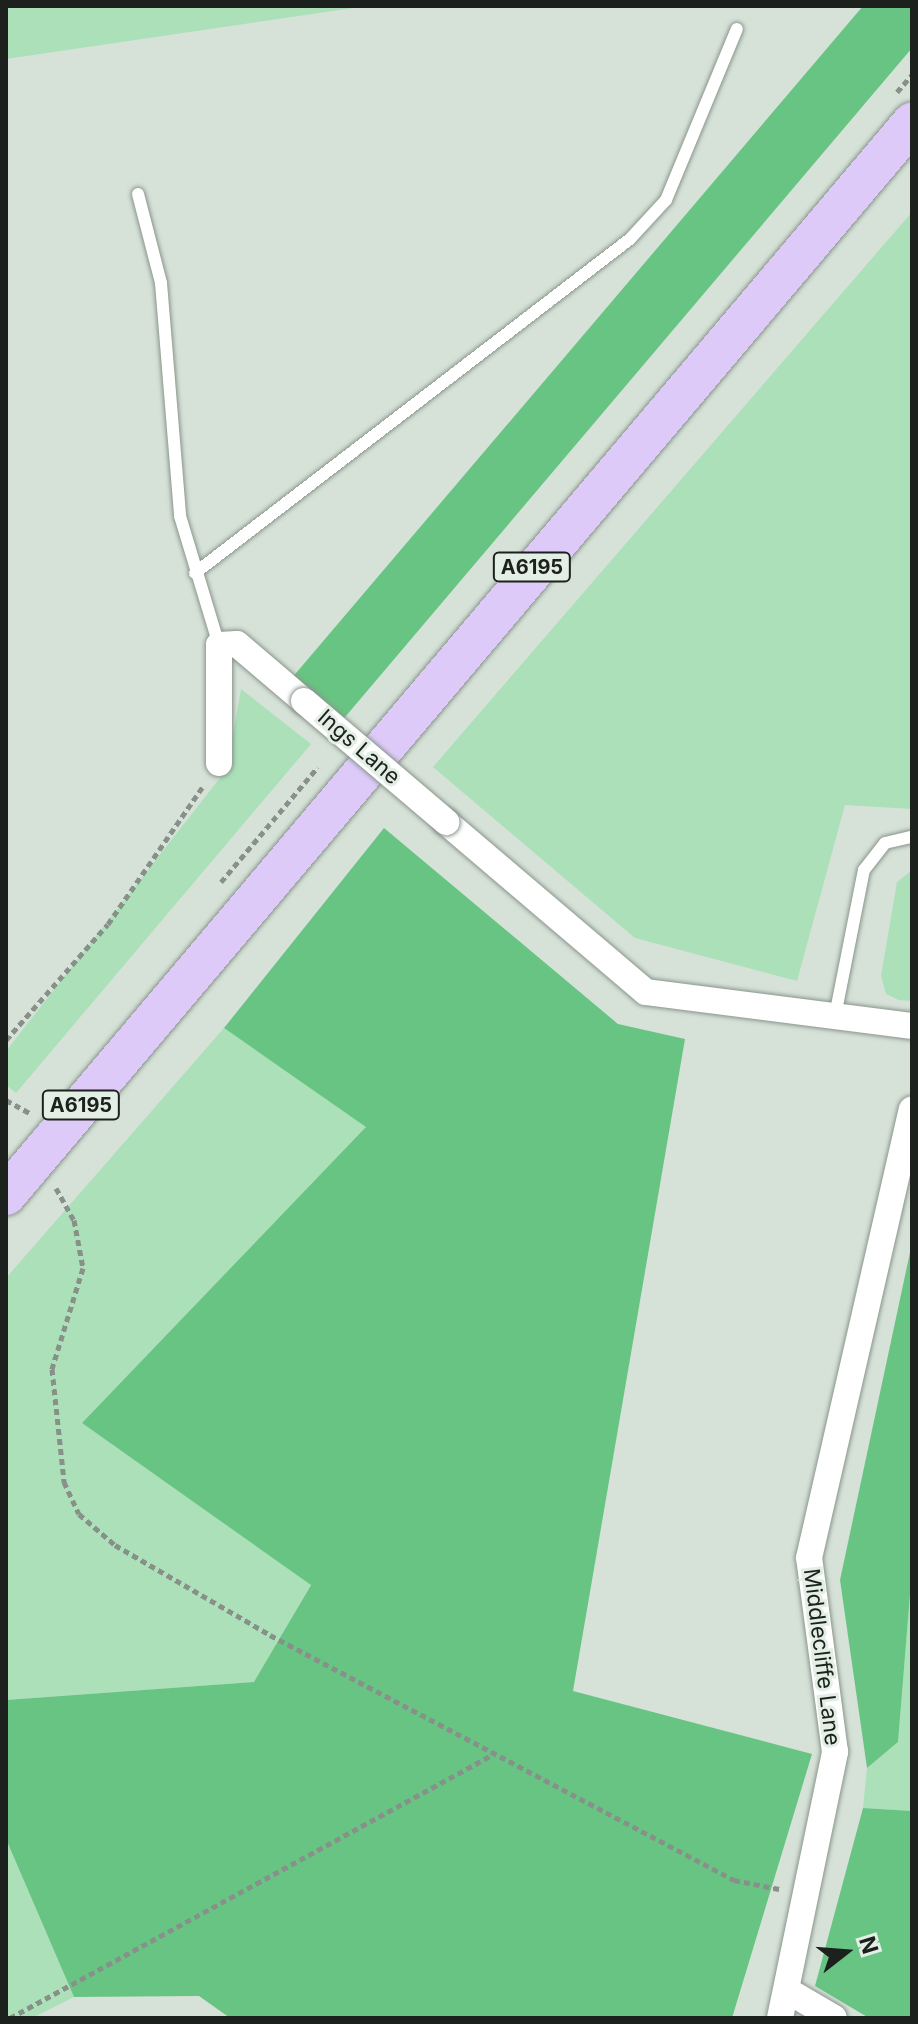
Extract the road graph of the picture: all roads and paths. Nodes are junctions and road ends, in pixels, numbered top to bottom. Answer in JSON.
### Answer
{"nodes":[{"id":1,"x":737,"y":29,"type":"dead end"},
{"id":2,"x":912,"y":123,"type":"edge"},
{"id":3,"x":138,"y":194,"type":"dead end"},
{"id":4,"x":195,"y":573,"type":"junction"},
{"id":5,"x":219,"y":645,"type":"junction"},
{"id":6,"x":219,"y":763,"type":"joint"},
{"id":7,"x":912,"y":837,"type":"edge"},
{"id":8,"x":835,"y":1016,"type":"junction"},
{"id":9,"x":912,"y":1026,"type":"edge"},
{"id":10,"x":6,"y":1040,"type":"edge"},
{"id":11,"x":912,"y":1110,"type":"edge"},
{"id":12,"x":18,"y":1181,"type":"edge"},
{"id":13,"x":493,"y":1754,"type":"junction"},
{"id":14,"x":810,"y":1896,"type":"junction"},
{"id":15,"x":788,"y":1991,"type":"junction"},
{"id":16,"x":10,"y":2018,"type":"edge"},
{"id":17,"x":780,"y":2018,"type":"edge"},
{"id":18,"x":834,"y":2018,"type":"edge"}],
"edges":[{"from":1,"to":4,"type":"lane"},
{"from":2,"to":12,"type":"main road","number":"A6195"},
{"from":3,"to":4,"type":"lane"},
{"from":4,"to":5,"type":"lane"},
{"from":5,"to":6,"type":"street"},
{"from":5,"to":8,"type":"street","name":"Ings Lane","bridge":true},
{"from":6,"to":10,"type":"path"},
{"from":7,"to":8,"type":"lane"},
{"from":8,"to":9,"type":"street","name":"Ings Lane"},
{"from":11,"to":14,"type":"street","name":"Middlecliffe Lane"},
{"from":12,"to":13,"type":"path"},
{"from":13,"to":14,"type":"path"},
{"from":13,"to":16,"type":"path"},
{"from":14,"to":15,"type":"street","name":"Middlecliffe Lane"},
{"from":15,"to":17,"type":"street","name":"Middlecliffe Lane"},
{"from":15,"to":18,"type":"street"}]}
